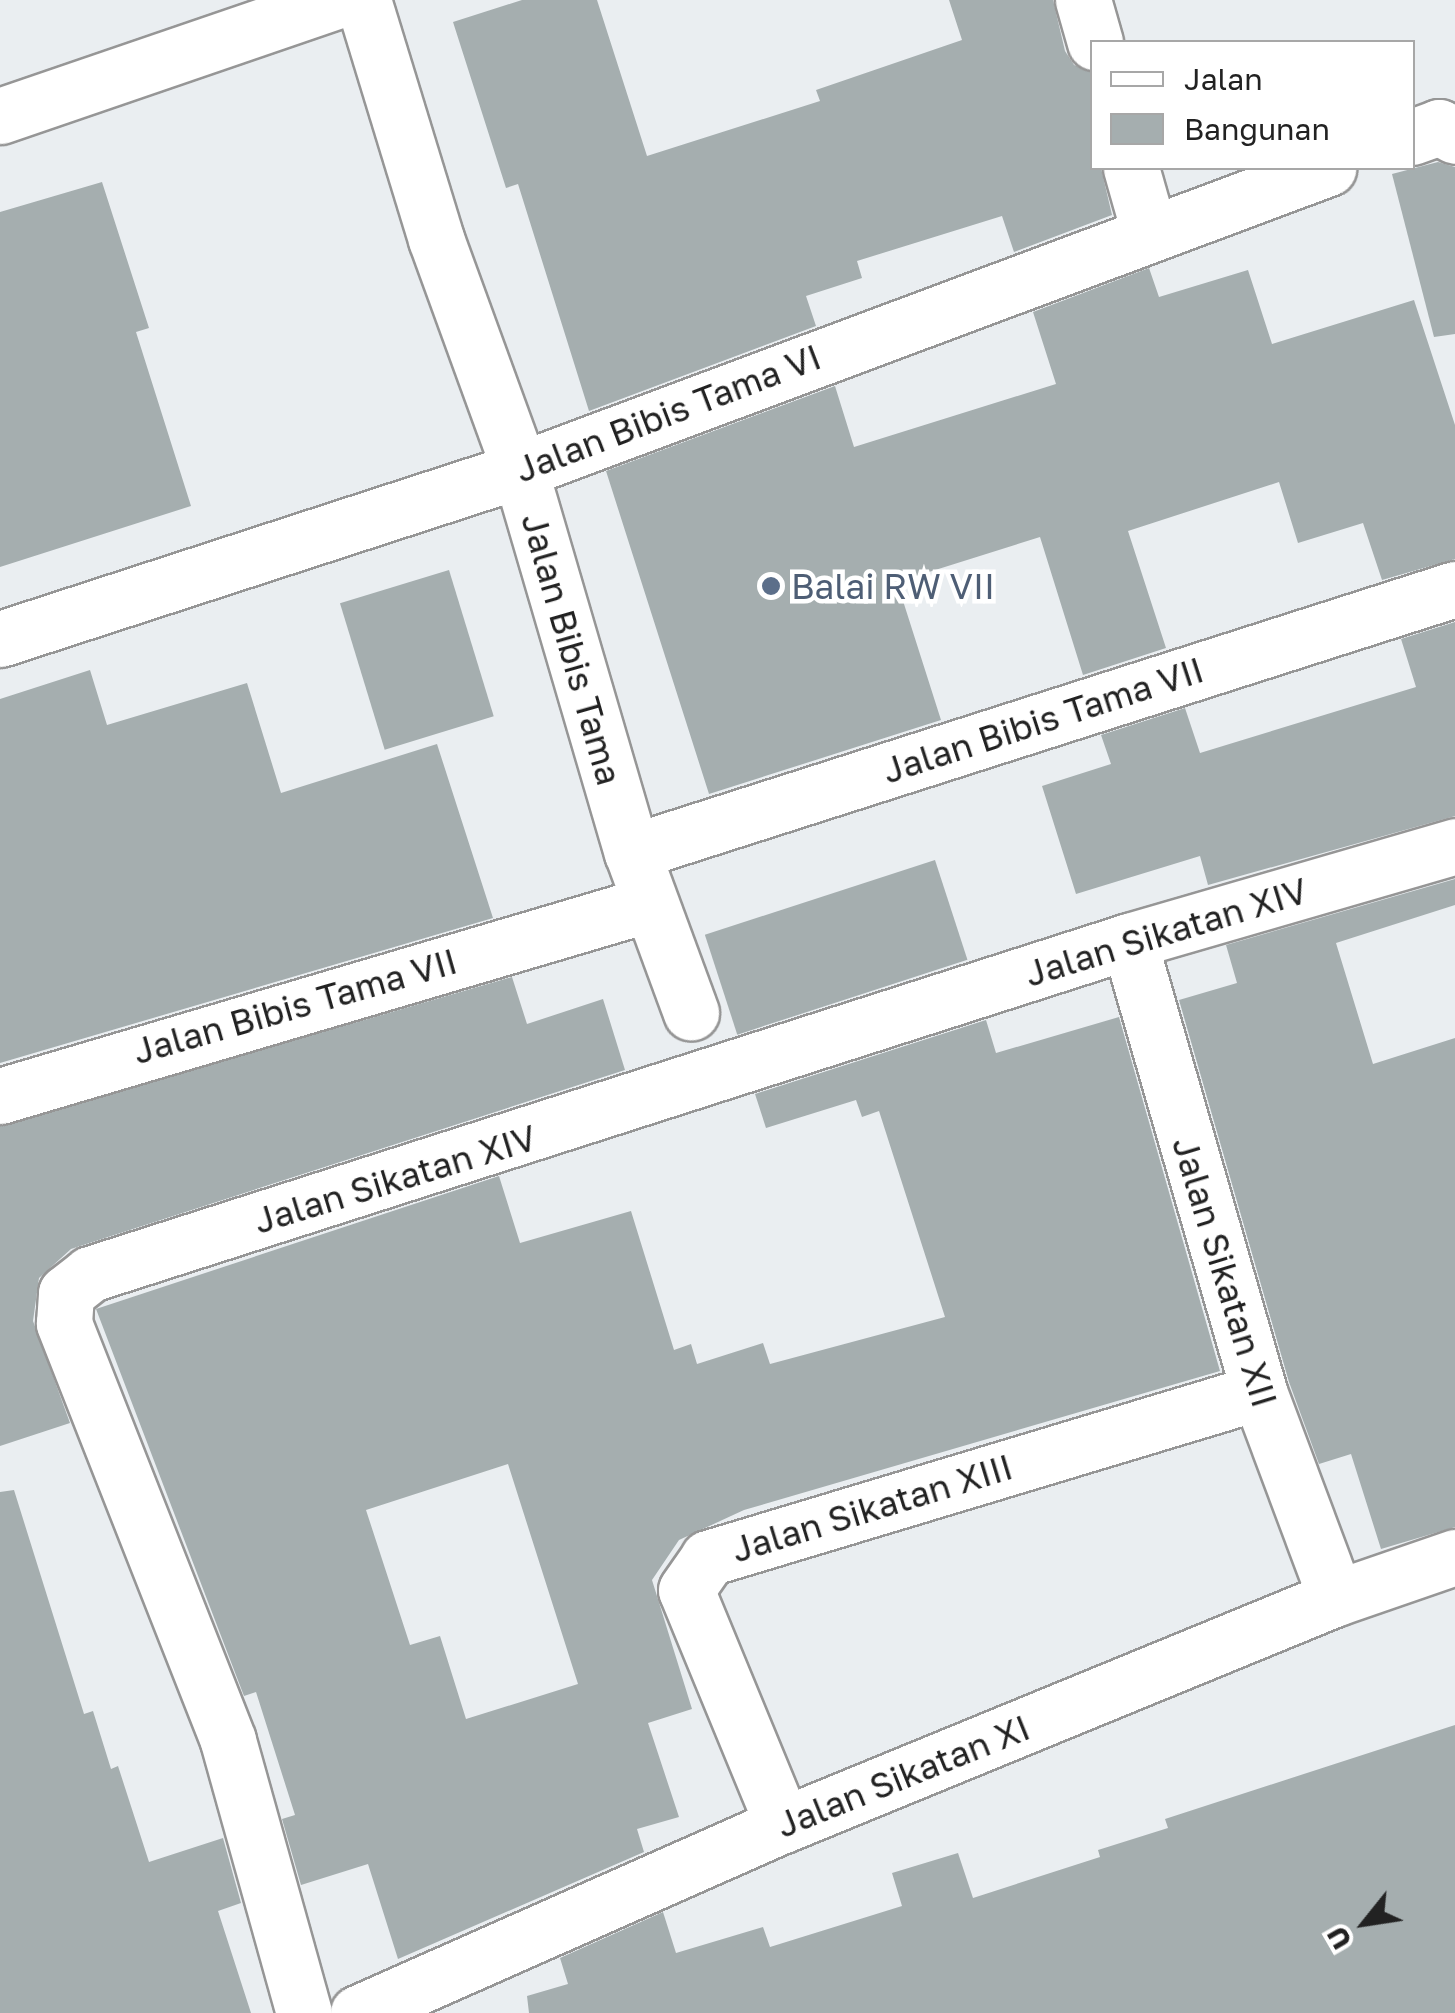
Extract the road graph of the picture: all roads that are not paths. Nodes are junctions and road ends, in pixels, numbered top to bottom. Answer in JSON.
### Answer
{"nodes":[{"id":1,"x":338,"y":0,"type":"edge"},
{"id":2,"x":363,"y":0,"type":"edge"},
{"id":3,"x":1082,"y":0,"type":"edge"},
{"id":4,"x":1094,"y":40,"type":"edge"},
{"id":5,"x":0,"y":116,"type":"edge"},
{"id":6,"x":1132,"y":170,"type":"edge"},
{"id":7,"x":1322,"y":170,"type":"edge"},
{"id":8,"x":1149,"y":232,"type":"junction"},
{"id":9,"x":520,"y":470,"type":"junction"},
{"id":10,"x":1455,"y":589,"type":"edge"},
{"id":11,"x":0,"y":640,"type":"edge"},
{"id":12,"x":1455,"y":846,"type":"edge"},
{"id":13,"x":632,"y":852,"type":"junction"},
{"id":14,"x":649,"y":904,"type":"junction"},
{"id":15,"x":1129,"y":941,"type":"junction"},
{"id":16,"x":691,"y":1012,"type":"dead end"},
{"id":17,"x":0,"y":1096,"type":"edge"},
{"id":18,"x":1259,"y":1392,"type":"junction"},
{"id":19,"x":1455,"y":1557,"type":"edge"},
{"id":20,"x":1336,"y":1598,"type":"junction"},
{"id":21,"x":782,"y":1825,"type":"junction"},
{"id":22,"x":304,"y":2013,"type":"edge"},
{"id":23,"x":358,"y":2013,"type":"edge"}],
"edges":[{"from":1,"to":5,"type":"street"},
{"from":2,"to":9,"type":"street","name":"Jalan Bibis Tama"},
{"from":3,"to":4,"type":"street"},
{"from":6,"to":8,"type":"street"},
{"from":7,"to":8,"type":"street","name":"Jalan Bibis Tama VI"},
{"from":8,"to":9,"type":"street","name":"Jalan Bibis Tama VI"},
{"from":9,"to":11,"type":"street","name":"Jalan Bibis Tama VI"},
{"from":9,"to":13,"type":"street","name":"Jalan Bibis Tama"},
{"from":10,"to":13,"type":"street","name":"Jalan Bibis Tama VII"},
{"from":12,"to":15,"type":"street","name":"Jalan Sikatan XIV"},
{"from":13,"to":14,"type":"street","name":"Jalan Bibis Tama"},
{"from":14,"to":16,"type":"street","name":"Jalan Bibis Tama"},
{"from":14,"to":17,"type":"street","name":"Jalan Bibis Tama VII"},
{"from":15,"to":18,"type":"street","name":"Jalan Sikatan XII"},
{"from":15,"to":22,"type":"street","name":"Jalan Sikatan XIV"},
{"from":18,"to":20,"type":"street","name":"Jalan Sikatan XII"},
{"from":18,"to":21,"type":"street","name":"Jalan Sikatan XIII"},
{"from":19,"to":20,"type":"street","name":"Jalan Sikatan XI"},
{"from":20,"to":21,"type":"street","name":"Jalan Sikatan XI"},
{"from":21,"to":23,"type":"street","name":"Jalan Sikatan XI"}]}
